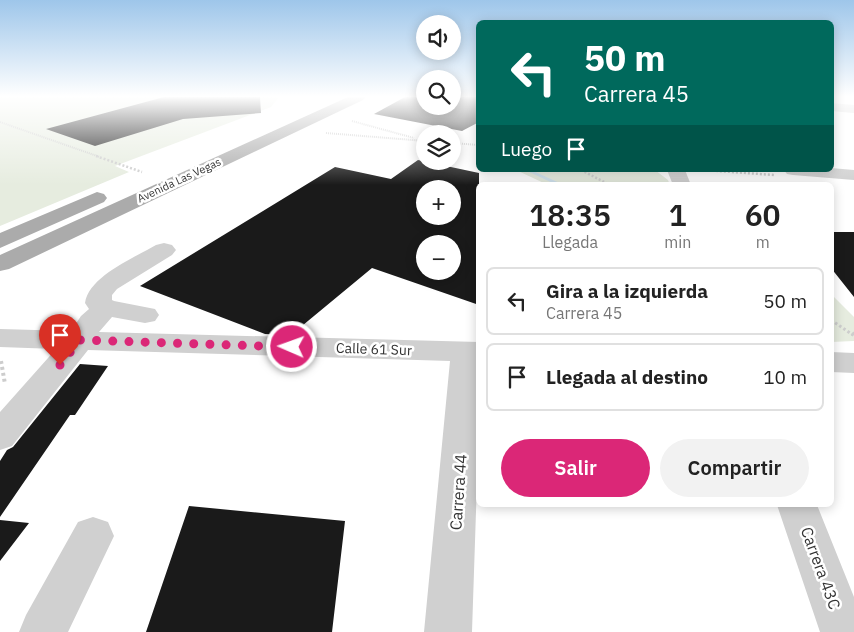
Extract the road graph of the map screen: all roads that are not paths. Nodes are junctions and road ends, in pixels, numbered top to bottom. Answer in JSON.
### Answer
{"nodes":[{"id":1,"x":270,"y":126,"type":"edge"},
{"id":2,"x":280,"y":126,"type":"edge"},
{"id":3,"x":164,"y":169,"type":"dead end"},
{"id":4,"x":824,"y":172,"type":"edge"},
{"id":5,"x":854,"y":174,"type":"edge"},
{"id":6,"x":109,"y":193,"type":"dead end"},
{"id":7,"x":0,"y":241,"type":"edge"},
{"id":8,"x":164,"y":250,"type":"dead end"},
{"id":9,"x":0,"y":264,"type":"edge"},
{"id":10,"x":106,"y":308,"type":"junction"},
{"id":11,"x":145,"y":315,"type":"dead end"},
{"id":12,"x":0,"y":338,"type":"edge"},
{"id":13,"x":80,"y":340,"type":"junction"},
{"id":14,"x":472,"y":352,"type":"edge"},
{"id":15,"x":834,"y":362,"type":"edge"},
{"id":16,"x":854,"y":363,"type":"edge"},
{"id":17,"x":0,"y":436,"type":"edge"},
{"id":18,"x":798,"y":507,"type":"edge"},
{"id":19,"x":93,"y":536,"type":"dead end"},
{"id":20,"x":43,"y":632,"type":"edge"},
{"id":21,"x":448,"y":632,"type":"edge"},
{"id":22,"x":844,"y":632,"type":"edge"}],
"edges":[{"from":1,"to":3,"type":"main road","name":"Avenida Las Vegas"},
{"from":2,"to":9,"type":"main road","name":"Avenida Las Vegas"},
{"from":4,"to":5,"type":"street"},
{"from":6,"to":7,"type":"main road"},
{"from":8,"to":10,"type":"street"},
{"from":10,"to":11,"type":"street"},
{"from":10,"to":13,"type":"street"},
{"from":12,"to":13,"type":"street","name":"Calle 61 Sur"},
{"from":13,"to":14,"type":"street","name":"Calle 61 Sur"},
{"from":13,"to":17,"type":"street"},
{"from":14,"to":21,"type":"street","name":"Carrera 44"},
{"from":15,"to":16,"type":"street"},
{"from":18,"to":22,"type":"street","name":"Carrera 43C"},
{"from":19,"to":20,"type":"street"}]}
